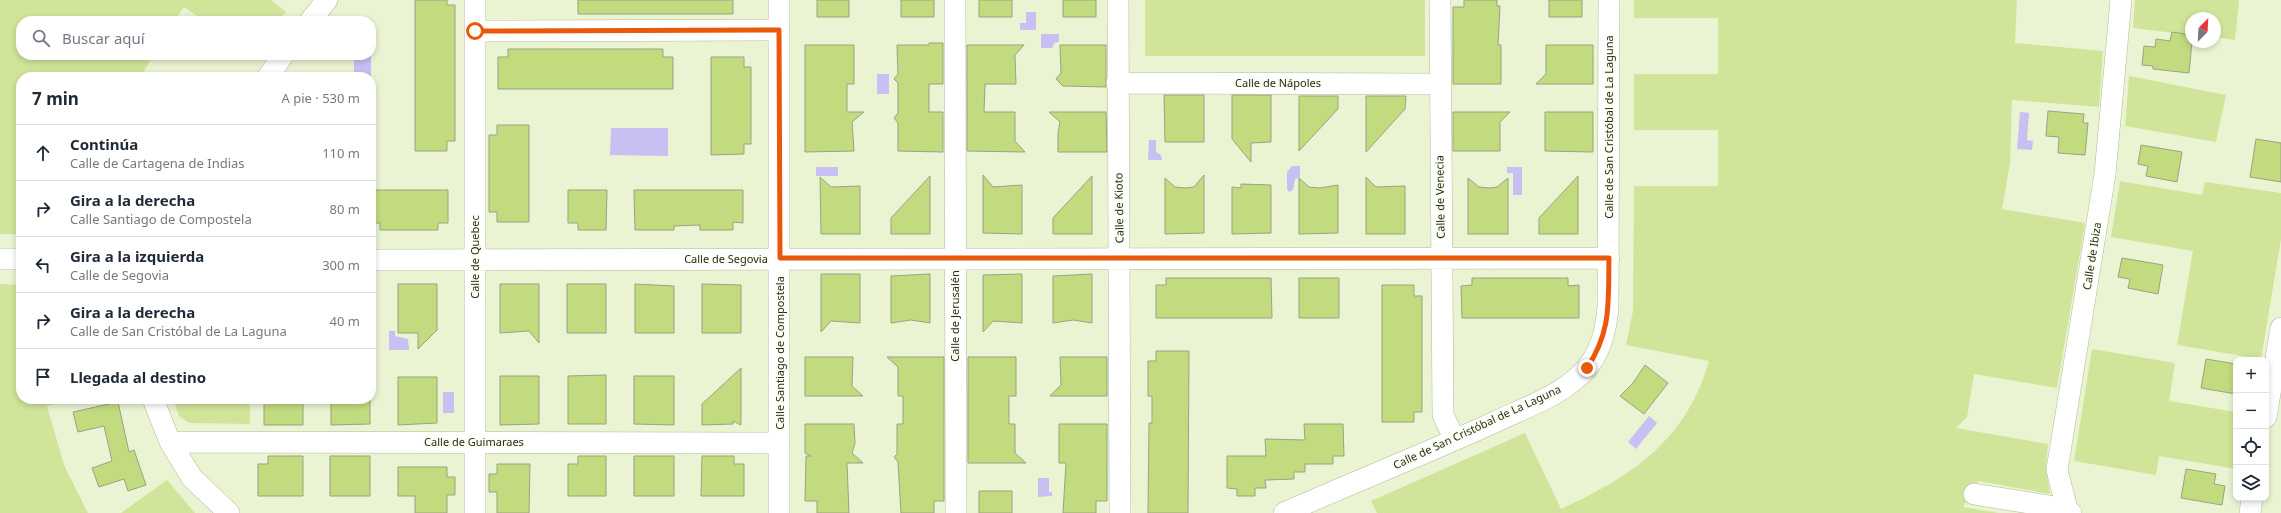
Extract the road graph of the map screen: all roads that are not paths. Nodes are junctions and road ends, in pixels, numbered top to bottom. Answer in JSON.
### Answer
{"nodes":[{"id":1,"x":327,"y":0,"type":"edge"},
{"id":2,"x":474,"y":0,"type":"edge"},
{"id":3,"x":779,"y":0,"type":"edge"},
{"id":4,"x":955,"y":0,"type":"edge"},
{"id":5,"x":1118,"y":0,"type":"edge"},
{"id":6,"x":1440,"y":0,"type":"edge"},
{"id":7,"x":1609,"y":0,"type":"edge"},
{"id":8,"x":2121,"y":0,"type":"edge"},
{"id":9,"x":314,"y":16,"type":"edge"},
{"id":10,"x":779,"y":30,"type":"junction"},
{"id":11,"x":475,"y":31,"type":"junction"},
{"id":12,"x":280,"y":60,"type":"edge"},
{"id":13,"x":271,"y":72,"type":"edge"},
{"id":14,"x":1117,"y":83,"type":"junction"},
{"id":15,"x":1439,"y":84,"type":"junction"},
{"id":16,"x":780,"y":258,"type":"junction"},
{"id":17,"x":955,"y":258,"type":"junction"},
{"id":18,"x":1441,"y":258,"type":"junction"},
{"id":19,"x":1609,"y":258,"type":"junction"},
{"id":20,"x":0,"y":259,"type":"edge"},
{"id":21,"x":16,"y":259,"type":"edge"},
{"id":22,"x":1120,"y":259,"type":"junction"},
{"id":23,"x":376,"y":260,"type":"edge"},
{"id":24,"x":474,"y":260,"type":"junction"},
{"id":25,"x":2281,"y":328,"type":"edge"},
{"id":26,"x":2269,"y":399,"type":"edge"},
{"id":27,"x":155,"y":404,"type":"edge"},
{"id":28,"x":1455,"y":440,"type":"junction"},
{"id":29,"x":170,"y":442,"type":"junction"},
{"id":30,"x":476,"y":442,"type":"junction"},
{"id":31,"x":779,"y":443,"type":"junction"},
{"id":32,"x":1974,"y":494,"type":"dead end"},
{"id":33,"x":2252,"y":501,"type":"edge"},
{"id":34,"x":2069,"y":511,"type":"edge"},
{"id":35,"x":229,"y":513,"type":"edge"},
{"id":36,"x":476,"y":513,"type":"edge"},
{"id":37,"x":779,"y":513,"type":"edge"},
{"id":38,"x":956,"y":513,"type":"edge"},
{"id":39,"x":1120,"y":513,"type":"edge"},
{"id":40,"x":1284,"y":513,"type":"edge"},
{"id":41,"x":2250,"y":513,"type":"edge"}],
"edges":[{"from":1,"to":9,"type":"street"},
{"from":2,"to":11,"type":"street","name":"Calle de Quebec"},
{"from":3,"to":10,"type":"street","name":"Calle Santiago de Compostela"},
{"from":4,"to":17,"type":"street","name":"Calle de Jerusalén"},
{"from":5,"to":14,"type":"street","name":"Calle de Kioto"},
{"from":6,"to":15,"type":"street","name":"Calle de Venecia"},
{"from":7,"to":19,"type":"street","name":"Calle de San Cristóbal de La Laguna"},
{"from":8,"to":34,"type":"street","name":"Calle de Ibiza"},
{"from":10,"to":11,"type":"street"},
{"from":10,"to":16,"type":"street","name":"Calle Santiago de Compostela"},
{"from":11,"to":24,"type":"street","name":"Calle de Quebec"},
{"from":12,"to":13,"type":"street"},
{"from":14,"to":15,"type":"street","name":"Calle de Nápoles"},
{"from":14,"to":22,"type":"street","name":"Calle de Kioto"},
{"from":15,"to":18,"type":"street","name":"Calle de Venecia"},
{"from":16,"to":17,"type":"street","name":"Calle de Segovia"},
{"from":16,"to":24,"type":"street","name":"Calle de Segovia"},
{"from":16,"to":31,"type":"street","name":"Calle Santiago de Compostela"},
{"from":17,"to":22,"type":"street","name":"Calle de Segovia"},
{"from":17,"to":38,"type":"street","name":"Calle de Jerusalén"},
{"from":18,"to":19,"type":"street","name":"Calle de Segovia"},
{"from":18,"to":22,"type":"street","name":"Calle de Segovia"},
{"from":18,"to":28,"type":"street","name":"Calle de Venecia"},
{"from":19,"to":28,"type":"street","name":"Calle de San Cristóbal de La Laguna"},
{"from":20,"to":21,"type":"street"},
{"from":22,"to":39,"type":"street","name":"Calle de Kioto"},
{"from":23,"to":24,"type":"street","name":"Calle de Segovia"},
{"from":24,"to":30,"type":"street","name":"Calle de Quebec"},
{"from":25,"to":26,"type":"street"},
{"from":27,"to":29,"type":"street"},
{"from":28,"to":40,"type":"street","name":"Calle de San Cristóbal de La Laguna"},
{"from":29,"to":30,"type":"street","name":"Calle de Guimaraes"},
{"from":29,"to":35,"type":"street"},
{"from":30,"to":31,"type":"street","name":"Calle de Guimaraes"},
{"from":30,"to":36,"type":"street","name":"Calle de Quebec"},
{"from":31,"to":37,"type":"street","name":"Calle Santiago de Compostela"},
{"from":32,"to":34,"type":"street","name":"Calle de Ibiza"},
{"from":33,"to":41,"type":"street"}]}
